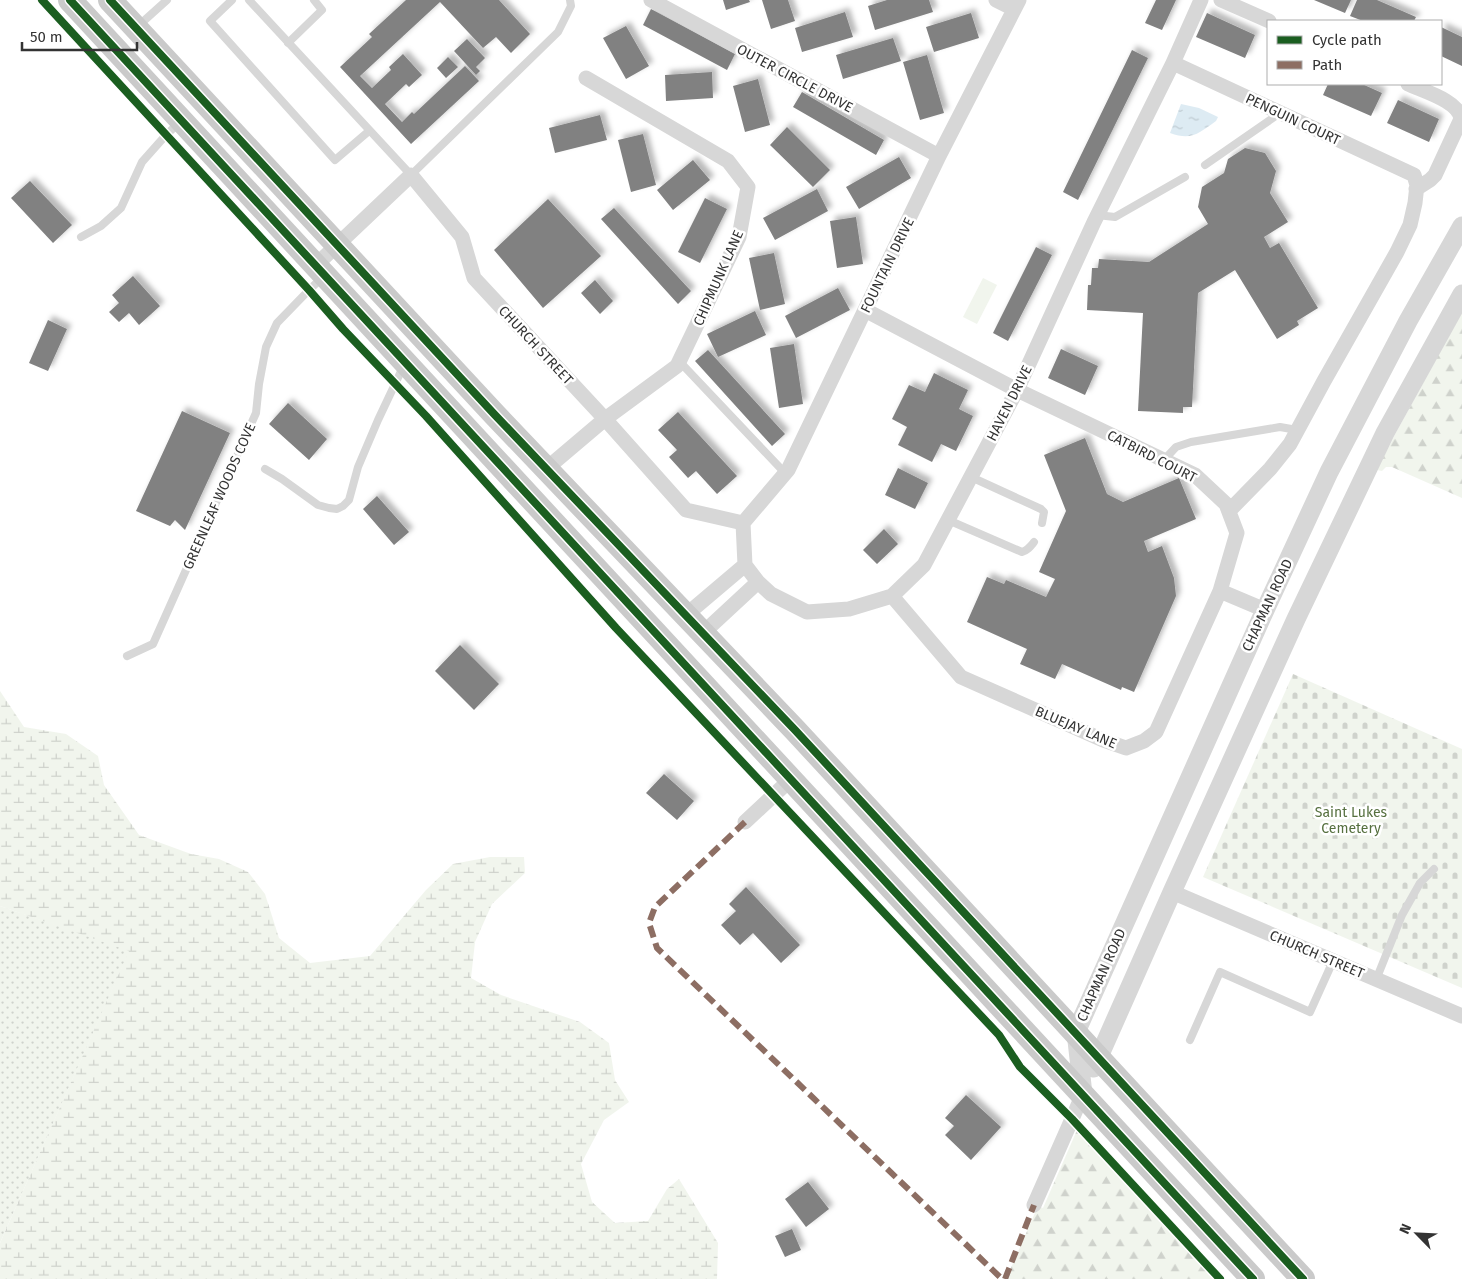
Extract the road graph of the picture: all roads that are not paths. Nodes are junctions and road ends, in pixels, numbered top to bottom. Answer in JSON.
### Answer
{"nodes":[{"id":1,"x":70,"y":0,"type":"edge"},
{"id":2,"x":110,"y":0,"type":"edge"},
{"id":3,"x":167,"y":0,"type":"edge"},
{"id":4,"x":232,"y":0,"type":"edge"},
{"id":5,"x":249,"y":0,"type":"edge"},
{"id":6,"x":314,"y":0,"type":"edge"},
{"id":7,"x":570,"y":0,"type":"edge"},
{"id":8,"x":651,"y":0,"type":"edge"},
{"id":9,"x":996,"y":0,"type":"edge"},
{"id":10,"x":1201,"y":0,"type":"edge"},
{"id":11,"x":1221,"y":0,"type":"edge"},
{"id":12,"x":1016,"y":5,"type":"edge"},
{"id":13,"x":1267,"y":20,"type":"edge"},
{"id":14,"x":136,"y":28,"type":"junction"},
{"id":15,"x":288,"y":43,"type":"junction"},
{"id":16,"x":1173,"y":63,"type":"junction"},
{"id":17,"x":586,"y":78,"type":"dead end"},
{"id":18,"x":1410,"y":85,"type":"edge"},
{"id":19,"x":1280,"y":113,"type":"junction"},
{"id":20,"x":182,"y":121,"type":"junction"},
{"id":21,"x":369,"y":131,"type":"junction"},
{"id":22,"x":939,"y":156,"type":"junction"},
{"id":23,"x":1205,"y":165,"type":"dead end"},
{"id":24,"x":411,"y":175,"type":"junction"},
{"id":25,"x":1185,"y":177,"type":"dead end"},
{"id":26,"x":1415,"y":182,"type":"junction"},
{"id":27,"x":1098,"y":215,"type":"junction"},
{"id":28,"x":1462,"y":226,"type":"edge"},
{"id":29,"x":81,"y":237,"type":"dead end"},
{"id":30,"x":337,"y":246,"type":"junction"},
{"id":31,"x":320,"y":271,"type":"junction"},
{"id":32,"x":1462,"y":294,"type":"edge"},
{"id":33,"x":865,"y":310,"type":"junction"},
{"id":34,"x":680,"y":361,"type":"junction"},
{"id":35,"x":405,"y":363,"type":"junction"},
{"id":36,"x":1017,"y":390,"type":"junction"},
{"id":37,"x":605,"y":419,"type":"junction"},
{"id":38,"x":1298,"y":430,"type":"junction"},
{"id":39,"x":1164,"y":460,"type":"junction"},
{"id":40,"x":265,"y":469,"type":"dead end"},
{"id":41,"x":546,"y":469,"type":"junction"},
{"id":42,"x":785,"y":473,"type":"junction"},
{"id":43,"x":971,"y":477,"type":"junction"},
{"id":44,"x":1229,"y":511,"type":"junction"},
{"id":45,"x":948,"y":520,"type":"junction"},
{"id":46,"x":744,"y":523,"type":"junction"},
{"id":47,"x":1042,"y":523,"type":"dead end"},
{"id":48,"x":1034,"y":542,"type":"dead end"},
{"id":49,"x":745,"y":565,"type":"junction"},
{"id":50,"x":758,"y":582,"type":"junction"},
{"id":51,"x":1220,"y":590,"type":"junction"},
{"id":52,"x":892,"y":596,"type":"junction"},
{"id":53,"x":1265,"y":610,"type":"junction"},
{"id":54,"x":686,"y":615,"type":"junction"},
{"id":55,"x":703,"y":632,"type":"junction"},
{"id":56,"x":127,"y":656,"type":"dead end"},
{"id":57,"x":790,"y":780,"type":"junction"},
{"id":58,"x":745,"y":822,"type":"dead end"},
{"id":59,"x":1434,"y":869,"type":"dead end"},
{"id":60,"x":1172,"y":892,"type":"junction"},
{"id":61,"x":1333,"y":961,"type":"junction"},
{"id":62,"x":1376,"y":980,"type":"junction"},
{"id":63,"x":1462,"y":1016,"type":"edge"},
{"id":64,"x":1076,"y":1032,"type":"junction"},
{"id":65,"x":1190,"y":1040,"type":"dead end"},
{"id":66,"x":1099,"y":1057,"type":"junction"},
{"id":67,"x":1082,"y":1094,"type":"junction"},
{"id":68,"x":1034,"y":1204,"type":"dead end"},
{"id":69,"x":1253,"y":1279,"type":"edge"},
{"id":70,"x":1303,"y":1279,"type":"edge"}],
"edges":[{"from":1,"to":20,"type":"main road"},
{"from":2,"to":14,"type":"main road"},
{"from":3,"to":14,"type":"lane"},
{"from":4,"to":21,"type":"lane"},
{"from":5,"to":15,"type":"lane"},
{"from":6,"to":15,"type":"lane"},
{"from":7,"to":24,"type":"lane"},
{"from":8,"to":22,"type":"street","name":"OUTER CIRCLE DRIVE"},
{"from":9,"to":12,"type":"street"},
{"from":10,"to":16,"type":"street","name":"HAVEN DRIVE"},
{"from":11,"to":13,"type":"street"},
{"from":12,"to":22,"type":"street","name":"FOUNTAIN DRIVE"},
{"from":14,"to":30,"type":"main road"},
{"from":15,"to":21,"type":"lane"},
{"from":16,"to":19,"type":"street","name":"PENGUIN COURT"},
{"from":16,"to":27,"type":"street","name":"HAVEN DRIVE"},
{"from":17,"to":34,"type":"street","name":"CHIPMUNK LANE"},
{"from":18,"to":26,"type":"street"},
{"from":19,"to":23,"type":"lane"},
{"from":19,"to":26,"type":"street","name":"PENGUIN COURT"},
{"from":20,"to":29,"type":"lane"},
{"from":20,"to":31,"type":"main road"},
{"from":21,"to":24,"type":"lane"},
{"from":22,"to":33,"type":"street","name":"FOUNTAIN DRIVE"},
{"from":24,"to":30,"type":"street"},
{"from":24,"to":37,"type":"street","name":"CHURCH STREET"},
{"from":25,"to":27,"type":"lane"},
{"from":26,"to":38,"type":"street"},
{"from":27,"to":36,"type":"street","name":"HAVEN DRIVE"},
{"from":28,"to":53,"type":"street","name":"CHAPMAN ROAD"},
{"from":30,"to":31,"type":"street"},
{"from":30,"to":41,"type":"main road"},
{"from":31,"to":35,"type":"main road"},
{"from":31,"to":56,"type":"lane","name":"GREENLEAF WOODS COVE"},
{"from":32,"to":60,"type":"street"},
{"from":33,"to":36,"type":"street","name":"CATBIRD COURT"},
{"from":33,"to":42,"type":"street","name":"FOUNTAIN DRIVE"},
{"from":34,"to":37,"type":"street","name":"CHIPMUNK LANE"},
{"from":34,"to":42,"type":"lane"},
{"from":35,"to":40,"type":"lane"},
{"from":35,"to":57,"type":"main road"},
{"from":36,"to":39,"type":"street","name":"CATBIRD COURT"},
{"from":36,"to":43,"type":"street","name":"HAVEN DRIVE"},
{"from":37,"to":41,"type":"street","name":"CHIPMUNK LANE"},
{"from":37,"to":46,"type":"street","name":"CHURCH STREET"},
{"from":38,"to":39,"type":"lane"},
{"from":38,"to":44,"type":"street"},
{"from":39,"to":44,"type":"street","name":"CATBIRD COURT"},
{"from":41,"to":54,"type":"main road"},
{"from":42,"to":46,"type":"street","name":"FOUNTAIN DRIVE"},
{"from":43,"to":45,"type":"street","name":"HAVEN DRIVE"},
{"from":43,"to":47,"type":"lane"},
{"from":44,"to":51,"type":"street","name":"CATBIRD COURT"},
{"from":45,"to":48,"type":"lane"},
{"from":45,"to":52,"type":"street","name":"HAVEN DRIVE"},
{"from":46,"to":49,"type":"street"},
{"from":49,"to":50,"type":"street"},
{"from":49,"to":54,"type":"street"},
{"from":50,"to":52,"type":"street","name":"HAVEN DRIVE"},
{"from":50,"to":55,"type":"street"},
{"from":51,"to":52,"type":"street","name":"BLUEJAY LANE"},
{"from":51,"to":53,"type":"street"},
{"from":53,"to":64,"type":"street","name":"CHAPMAN ROAD"},
{"from":54,"to":55,"type":"main road"},
{"from":55,"to":64,"type":"main road"},
{"from":57,"to":58,"type":"street"},
{"from":57,"to":67,"type":"main road"},
{"from":59,"to":62,"type":"lane"},
{"from":60,"to":61,"type":"street","name":"CHURCH STREET"},
{"from":60,"to":66,"type":"street"},
{"from":61,"to":62,"type":"street","name":"CHURCH STREET"},
{"from":61,"to":65,"type":"lane"},
{"from":62,"to":63,"type":"street","name":"CHURCH STREET"},
{"from":64,"to":66,"type":"main road"},
{"from":64,"to":67,"type":"street","name":"CHAPMAN ROAD"},
{"from":66,"to":67,"type":"street"},
{"from":66,"to":70,"type":"main road"},
{"from":67,"to":68,"type":"street"},
{"from":67,"to":69,"type":"main road"}]}
